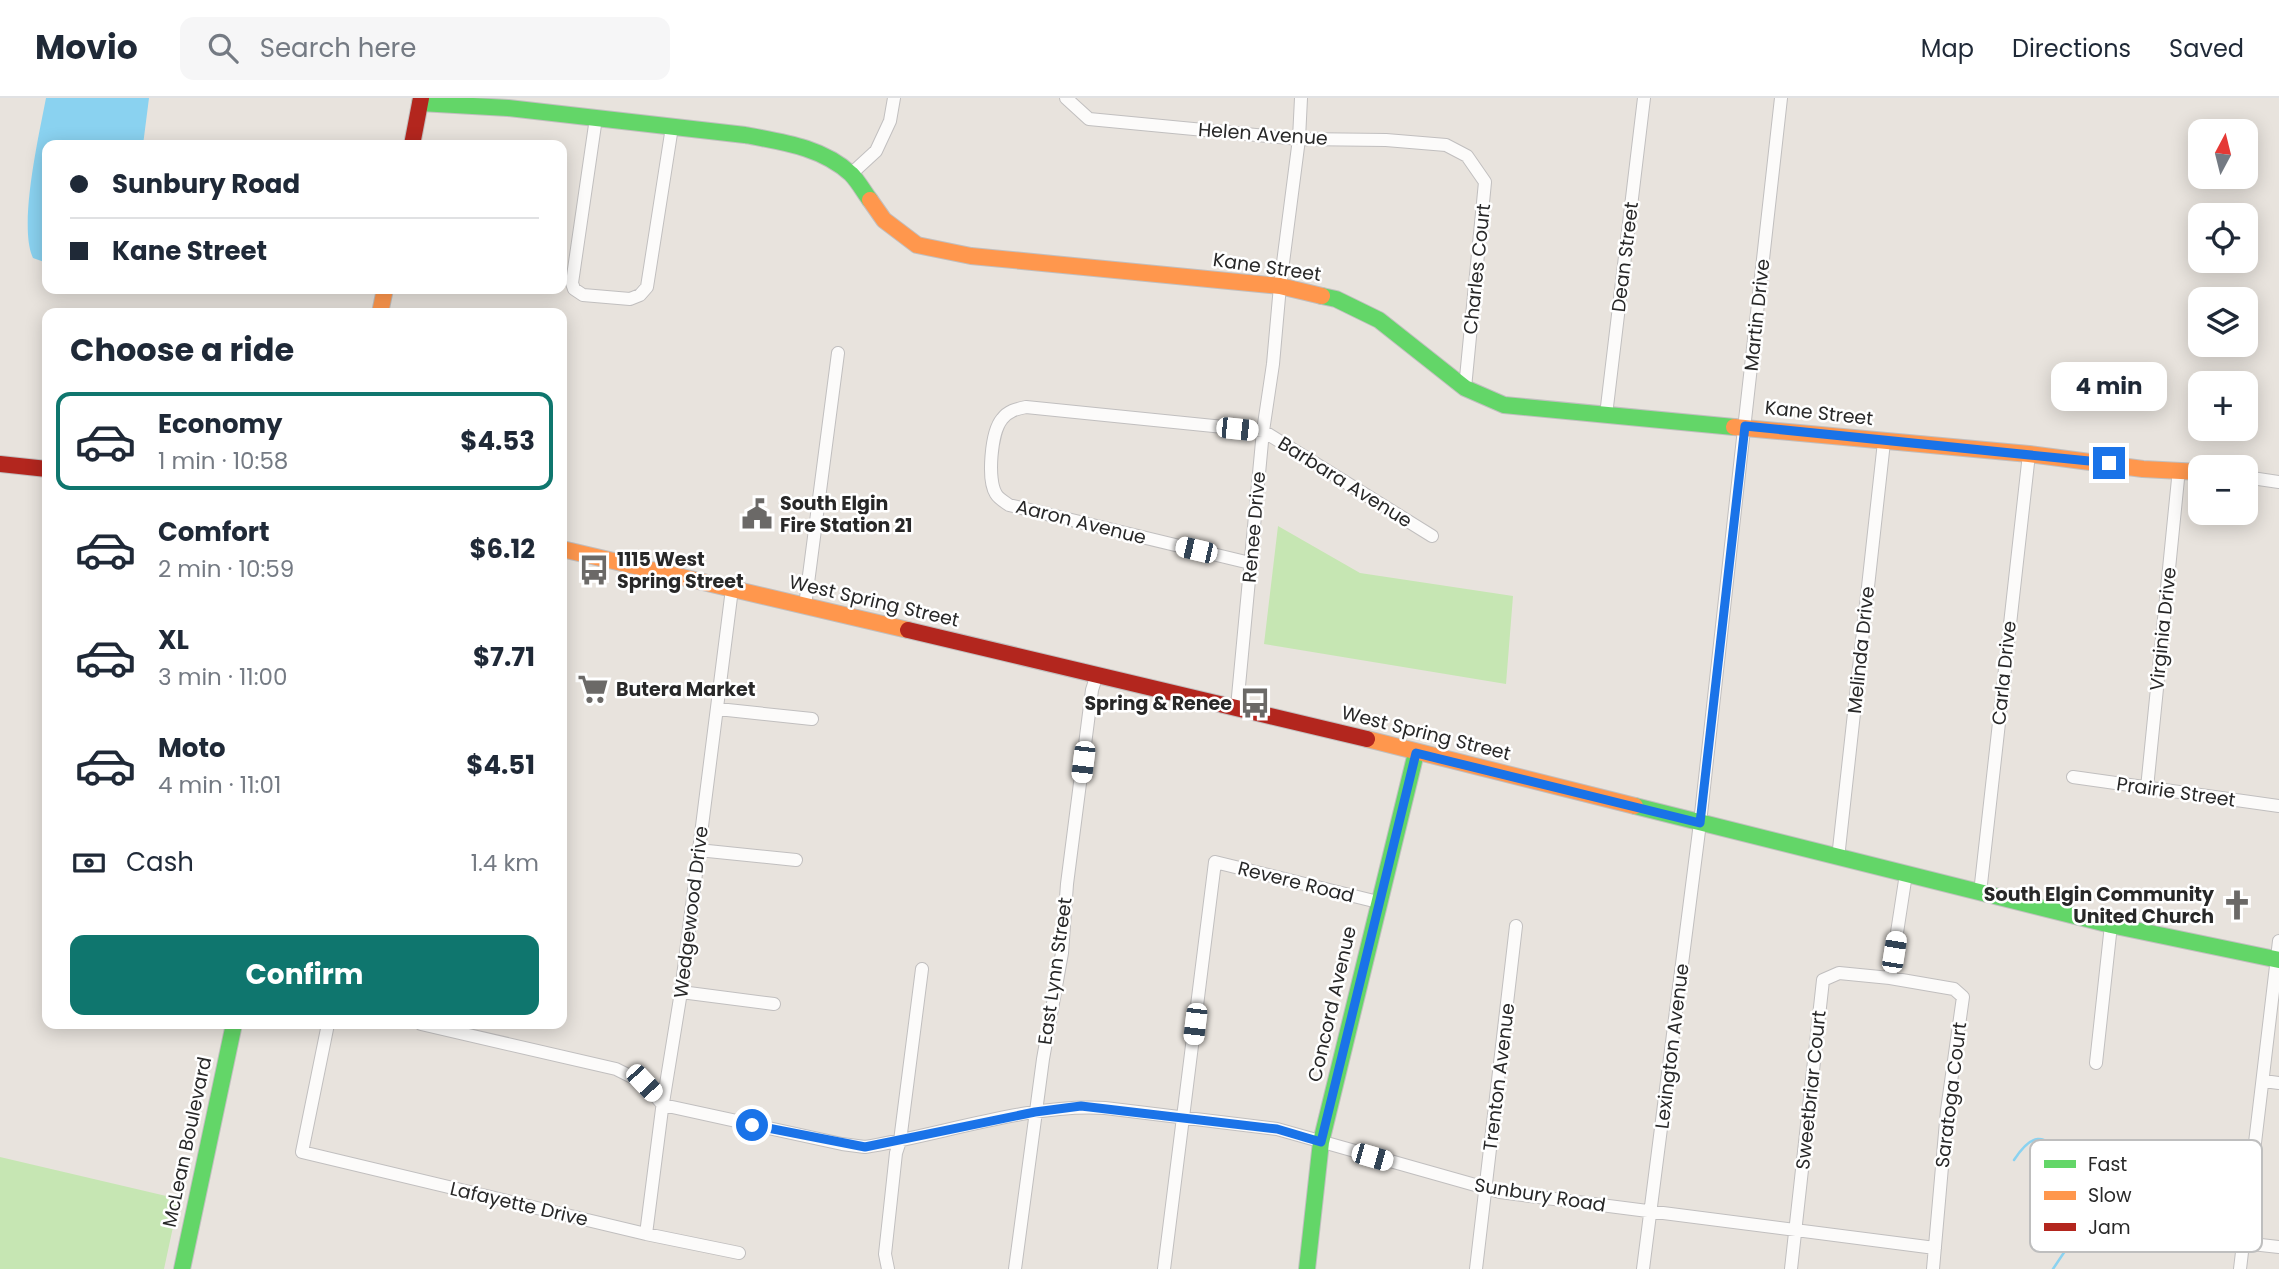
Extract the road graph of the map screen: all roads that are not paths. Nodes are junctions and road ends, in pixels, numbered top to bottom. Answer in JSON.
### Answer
{"nodes":[{"id":1,"x":894,"y":98,"type":"edge"},
{"id":2,"x":1066,"y":98,"type":"edge"},
{"id":3,"x":1301,"y":98,"type":"edge"},
{"id":4,"x":1644,"y":98,"type":"edge"},
{"id":5,"x":1781,"y":98,"type":"edge"},
{"id":6,"x":421,"y":100,"type":"edge"},
{"id":7,"x":509,"y":103,"type":"edge"},
{"id":8,"x":596,"y":118,"type":"junction"},
{"id":9,"x":672,"y":127,"type":"junction"},
{"id":10,"x":1298,"y":139,"type":"junction"},
{"id":11,"x":413,"y":140,"type":"edge"},
{"id":12,"x":1467,"y":156,"type":"joint"},
{"id":13,"x":851,"y":174,"type":"junction"},
{"id":14,"x":1280,"y":286,"type":"junction"},
{"id":15,"x":838,"y":353,"type":"dead end"},
{"id":16,"x":1465,"y":388,"type":"junction"},
{"id":17,"x":1606,"y":415,"type":"junction"},
{"id":18,"x":1745,"y":426,"type":"junction"},
{"id":19,"x":1263,"y":432,"type":"junction"},
{"id":20,"x":1884,"y":442,"type":"junction"},
{"id":21,"x":2029,"y":454,"type":"junction"},
{"id":22,"x":0,"y":464,"type":"edge"},
{"id":23,"x":42,"y":468,"type":"edge"},
{"id":24,"x":2179,"y":470,"type":"junction"},
{"id":25,"x":2188,"y":471,"type":"edge"},
{"id":26,"x":2258,"y":479,"type":"edge"},
{"id":27,"x":2279,"y":482,"type":"edge"},
{"id":28,"x":996,"y":494,"type":"joint"},
{"id":29,"x":1432,"y":536,"type":"dead end"},
{"id":30,"x":567,"y":550,"type":"edge"},
{"id":31,"x":1250,"y":563,"type":"junction"},
{"id":32,"x":732,"y":589,"type":"junction"},
{"id":33,"x":805,"y":606,"type":"junction"},
{"id":34,"x":1097,"y":674,"type":"junction"},
{"id":35,"x":1237,"y":707,"type":"junction"},
{"id":36,"x":718,"y":709,"type":"junction"},
{"id":37,"x":812,"y":719,"type":"dead end"},
{"id":38,"x":1416,"y":753,"type":"junction"},
{"id":39,"x":2073,"y":777,"type":"dead end"},
{"id":40,"x":2147,"y":788,"type":"junction"},
{"id":41,"x":2279,"y":806,"type":"edge"},
{"id":42,"x":1700,"y":823,"type":"junction"},
{"id":43,"x":698,"y":850,"type":"junction"},
{"id":44,"x":1838,"y":858,"type":"junction"},
{"id":45,"x":796,"y":860,"type":"dead end"},
{"id":46,"x":1906,"y":874,"type":"junction"},
{"id":47,"x":1980,"y":893,"type":"junction"},
{"id":48,"x":1378,"y":902,"type":"junction"},
{"id":49,"x":2111,"y":925,"type":"junction"},
{"id":50,"x":1516,"y":926,"type":"dead end"},
{"id":51,"x":2279,"y":941,"type":"edge"},
{"id":52,"x":2278,"y":960,"type":"edge"},
{"id":53,"x":922,"y":970,"type":"dead end"},
{"id":54,"x":1890,"y":978,"type":"junction"},
{"id":55,"x":681,"y":992,"type":"junction"},
{"id":56,"x":774,"y":1004,"type":"dead end"},
{"id":57,"x":233,"y":1029,"type":"edge"},
{"id":58,"x":327,"y":1029,"type":"edge"},
{"id":59,"x":443,"y":1029,"type":"edge"},
{"id":60,"x":2096,"y":1063,"type":"dead end"},
{"id":61,"x":2264,"y":1081,"type":"junction"},
{"id":62,"x":2279,"y":1083,"type":"edge"},
{"id":63,"x":663,"y":1105,"type":"junction"},
{"id":64,"x":1035,"y":1112,"type":"junction"},
{"id":65,"x":1183,"y":1117,"type":"junction"},
{"id":66,"x":2256,"y":1140,"type":"edge"},
{"id":67,"x":900,"y":1142,"type":"junction"},
{"id":68,"x":1321,"y":1142,"type":"junction"},
{"id":69,"x":1485,"y":1189,"type":"junction"},
{"id":70,"x":1651,"y":1213,"type":"junction"},
{"id":71,"x":1795,"y":1230,"type":"junction"},
{"id":72,"x":646,"y":1234,"type":"junction"},
{"id":73,"x":1935,"y":1248,"type":"junction"},
{"id":74,"x":739,"y":1254,"type":"dead end"},
{"id":75,"x":182,"y":1269,"type":"edge"},
{"id":76,"x":888,"y":1269,"type":"edge"},
{"id":77,"x":1015,"y":1269,"type":"edge"},
{"id":78,"x":1164,"y":1269,"type":"edge"},
{"id":79,"x":1307,"y":1269,"type":"edge"},
{"id":80,"x":1476,"y":1269,"type":"edge"},
{"id":81,"x":1643,"y":1269,"type":"edge"},
{"id":82,"x":1791,"y":1269,"type":"edge"},
{"id":83,"x":1933,"y":1269,"type":"edge"}],
"edges":[{"from":1,"to":13,"type":"street"},
{"from":2,"to":10,"type":"street","name":"Helen Avenue"},
{"from":3,"to":10,"type":"street","name":"Renee Drive"},
{"from":4,"to":17,"type":"street","name":"Dean Street"},
{"from":5,"to":18,"type":"street","name":"Martin Drive"},
{"from":6,"to":7,"type":"street","name":"Kane Street"},
{"from":6,"to":11,"type":"street"},
{"from":7,"to":8,"type":"street","name":"Kane Street"},
{"from":8,"to":9,"type":"street","name":"Kane Street"},
{"from":8,"to":9,"type":"street"},
{"from":9,"to":13,"type":"street","name":"Kane Street"},
{"from":10,"to":12,"type":"street","name":"Helen Avenue"},
{"from":10,"to":14,"type":"street","name":"Renee Drive"},
{"from":12,"to":16,"type":"street","name":"Charles Court"},
{"from":13,"to":14,"type":"street","name":"Kane Street"},
{"from":14,"to":16,"type":"street","name":"Kane Street"},
{"from":14,"to":19,"type":"street","name":"Renee Drive"},
{"from":15,"to":33,"type":"street"},
{"from":16,"to":17,"type":"street","name":"Kane Street"},
{"from":17,"to":18,"type":"street","name":"Kane Street"},
{"from":18,"to":20,"type":"street","name":"Kane Street"},
{"from":18,"to":42,"type":"street","name":"Martin Drive"},
{"from":19,"to":28,"type":"street","name":"Barbara Avenue"},
{"from":19,"to":29,"type":"street","name":"Barbara Avenue"},
{"from":19,"to":31,"type":"street","name":"Renee Drive"},
{"from":20,"to":21,"type":"street","name":"Kane Street"},
{"from":20,"to":44,"type":"street","name":"Melinda Drive"},
{"from":21,"to":24,"type":"street","name":"Kane Street"},
{"from":21,"to":47,"type":"street","name":"Carla Drive"},
{"from":22,"to":23,"type":"street"},
{"from":24,"to":25,"type":"street","name":"Kane Street"},
{"from":24,"to":40,"type":"street","name":"Virginia Drive"},
{"from":26,"to":27,"type":"street"},
{"from":28,"to":31,"type":"street","name":"Aaron Avenue"},
{"from":30,"to":32,"type":"street","name":"West Spring Street"},
{"from":31,"to":35,"type":"street","name":"Renee Drive"},
{"from":32,"to":33,"type":"street","name":"West Spring Street"},
{"from":32,"to":36,"type":"street","name":"Wedgewood Drive"},
{"from":33,"to":34,"type":"street","name":"West Spring Street"},
{"from":34,"to":35,"type":"street","name":"West Spring Street"},
{"from":34,"to":64,"type":"street","name":"East Lynn Street"},
{"from":35,"to":38,"type":"street","name":"West Spring Street"},
{"from":36,"to":37,"type":"street"},
{"from":36,"to":43,"type":"street","name":"Wedgewood Drive"},
{"from":38,"to":42,"type":"street","name":"West Spring Street"},
{"from":38,"to":48,"type":"street","name":"Concord Avenue"},
{"from":39,"to":40,"type":"street","name":"Prairie Street"},
{"from":40,"to":41,"type":"street","name":"Prairie Street"},
{"from":42,"to":44,"type":"street","name":"West Spring Street"},
{"from":42,"to":70,"type":"street","name":"Lexington Avenue"},
{"from":43,"to":45,"type":"street"},
{"from":43,"to":55,"type":"street","name":"Wedgewood Drive"},
{"from":44,"to":46,"type":"street","name":"West Spring Street"},
{"from":46,"to":47,"type":"street","name":"West Spring Street"},
{"from":46,"to":54,"type":"street"},
{"from":47,"to":49,"type":"street","name":"West Spring Street"},
{"from":48,"to":65,"type":"street","name":"Revere Road"},
{"from":48,"to":68,"type":"street","name":"Concord Avenue"},
{"from":49,"to":52,"type":"street","name":"West Spring Street"},
{"from":49,"to":60,"type":"street"},
{"from":50,"to":69,"type":"street","name":"Trenton Avenue"},
{"from":51,"to":52,"type":"street"},
{"from":52,"to":61,"type":"street"},
{"from":53,"to":67,"type":"street"},
{"from":54,"to":71,"type":"street","name":"Sweetbriar Court"},
{"from":54,"to":73,"type":"street","name":"Saratoga Court"},
{"from":55,"to":56,"type":"street"},
{"from":55,"to":63,"type":"street","name":"Wedgewood Drive"},
{"from":57,"to":75,"type":"street","name":"McLean Boulevard"},
{"from":58,"to":72,"type":"street","name":"Lafayette Drive"},
{"from":59,"to":63,"type":"street"},
{"from":61,"to":62,"type":"street"},
{"from":61,"to":66,"type":"street"},
{"from":63,"to":67,"type":"street","name":"Sunbury Road"},
{"from":63,"to":72,"type":"street","name":"Wedgewood Drive"},
{"from":64,"to":65,"type":"street","name":"Sunbury Road"},
{"from":64,"to":67,"type":"street","name":"Sunbury Road"},
{"from":64,"to":77,"type":"street","name":"East Lynn Street"},
{"from":65,"to":68,"type":"street","name":"Sunbury Road"},
{"from":65,"to":78,"type":"street"},
{"from":67,"to":76,"type":"street"},
{"from":68,"to":69,"type":"street","name":"Sunbury Road"},
{"from":68,"to":79,"type":"street","name":"Concord Avenue"},
{"from":69,"to":70,"type":"street","name":"Sunbury Road"},
{"from":69,"to":80,"type":"street","name":"Trenton Avenue"},
{"from":70,"to":71,"type":"street","name":"Sunbury Road"},
{"from":70,"to":81,"type":"street","name":"Lexington Avenue"},
{"from":71,"to":73,"type":"street","name":"Sunbury Road"},
{"from":71,"to":82,"type":"street","name":"Sweetbriar Court"},
{"from":72,"to":74,"type":"street","name":"Lafayette Drive"},
{"from":73,"to":83,"type":"street","name":"Saratoga Court"}]}
